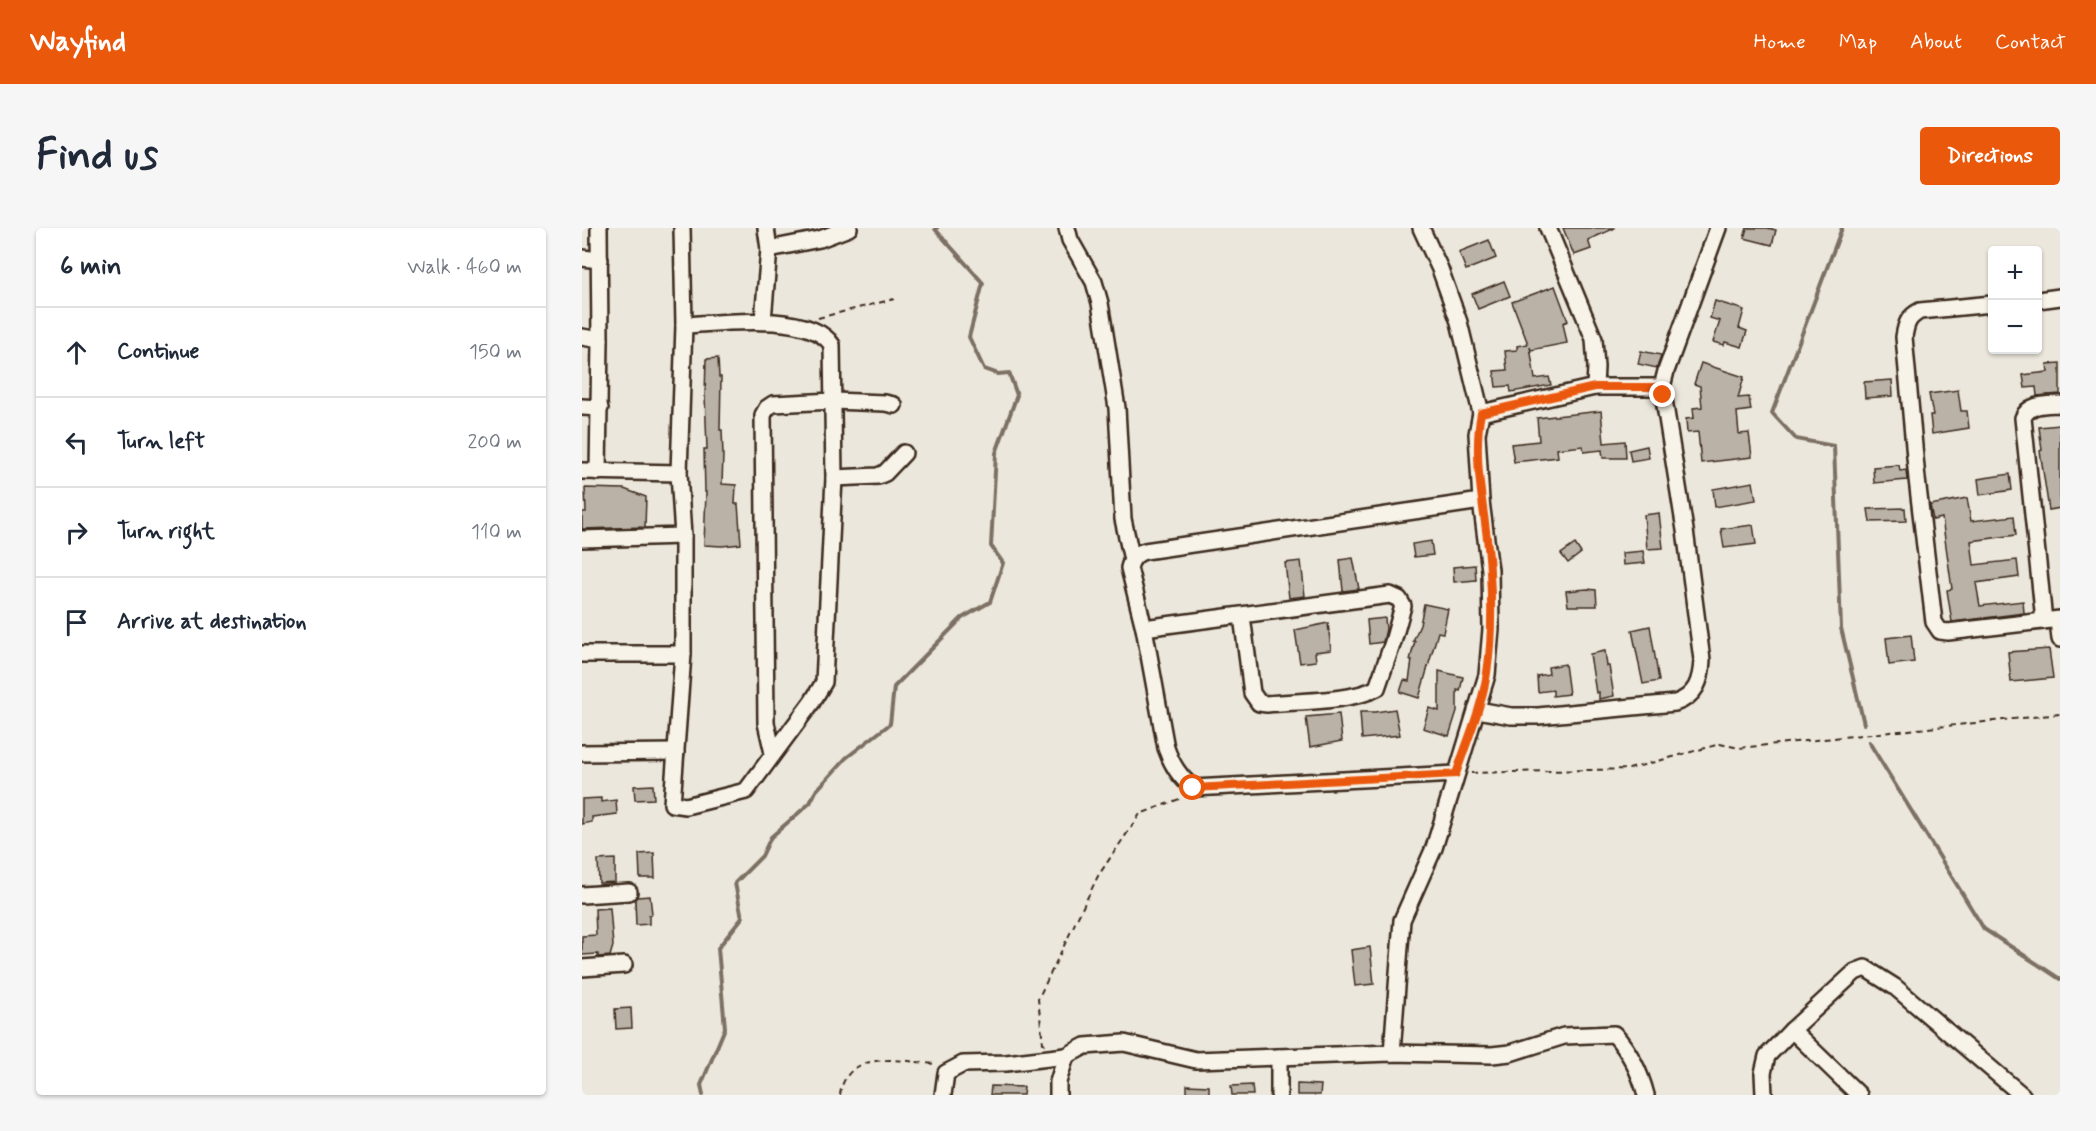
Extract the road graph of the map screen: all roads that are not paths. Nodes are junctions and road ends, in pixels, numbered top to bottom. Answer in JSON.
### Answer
{"nodes":[{"id":1,"x":599,"y":228,"type":"edge"},
{"id":2,"x":682,"y":228,"type":"edge"},
{"id":3,"x":766,"y":228,"type":"edge"},
{"id":4,"x":849,"y":228,"type":"edge"},
{"id":5,"x":1067,"y":228,"type":"edge"},
{"id":6,"x":1421,"y":228,"type":"edge"},
{"id":7,"x":1548,"y":228,"type":"edge"},
{"id":8,"x":1718,"y":228,"type":"edge"},
{"id":9,"x":769,"y":249,"type":"junction"},
{"id":10,"x":582,"y":258,"type":"edge"},
{"id":11,"x":600,"y":260,"type":"junction"},
{"id":12,"x":2060,"y":297,"type":"edge"},
{"id":13,"x":2042,"y":299,"type":"edge"},
{"id":14,"x":1988,"y":304,"type":"edge"},
{"id":15,"x":763,"y":320,"type":"junction"},
{"id":16,"x":684,"y":325,"type":"junction"},
{"id":17,"x":582,"y":337,"type":"edge"},
{"id":18,"x":600,"y":340,"type":"junction"},
{"id":19,"x":1595,"y":387,"type":"junction"},
{"id":20,"x":1662,"y":387,"type":"junction"},
{"id":21,"x":833,"y":401,"type":"junction"},
{"id":22,"x":2060,"y":404,"type":"edge"},
{"id":23,"x":894,"y":405,"type":"dead end"},
{"id":24,"x":582,"y":407,"type":"edge"},
{"id":25,"x":600,"y":408,"type":"junction"},
{"id":26,"x":1481,"y":413,"type":"junction"},
{"id":27,"x":904,"y":453,"type":"dead end"},
{"id":28,"x":582,"y":471,"type":"edge"},
{"id":29,"x":598,"y":472,"type":"junction"},
{"id":30,"x":679,"y":474,"type":"junction"},
{"id":31,"x":834,"y":478,"type":"junction"},
{"id":32,"x":1481,"y":501,"type":"junction"},
{"id":33,"x":683,"y":536,"type":"junction"},
{"id":34,"x":582,"y":539,"type":"edge"},
{"id":35,"x":1132,"y":560,"type":"junction"},
{"id":36,"x":1242,"y":616,"type":"junction"},
{"id":37,"x":2054,"y":620,"type":"edge"},
{"id":38,"x":1144,"y":628,"type":"junction"},
{"id":39,"x":2060,"y":639,"type":"edge"},
{"id":40,"x":582,"y":654,"type":"edge"},
{"id":41,"x":682,"y":654,"type":"junction"},
{"id":42,"x":1478,"y":710,"type":"junction"},
{"id":43,"x":676,"y":752,"type":"junction"},
{"id":44,"x":582,"y":753,"type":"edge"},
{"id":45,"x":773,"y":753,"type":"junction"},
{"id":46,"x":1456,"y":774,"type":"junction"},
{"id":47,"x":629,"y":892,"type":"dead end"},
{"id":48,"x":582,"y":895,"type":"edge"},
{"id":49,"x":624,"y":965,"type":"dead end"},
{"id":50,"x":582,"y":968,"type":"edge"},
{"id":51,"x":1792,"y":1030,"type":"junction"},
{"id":52,"x":1392,"y":1053,"type":"junction"},
{"id":53,"x":1065,"y":1056,"type":"junction"},
{"id":54,"x":1279,"y":1057,"type":"junction"},
{"id":55,"x":1039,"y":1059,"type":"junction"},
{"id":56,"x":1058,"y":1089,"type":"edge"},
{"id":57,"x":943,"y":1095,"type":"edge"},
{"id":58,"x":1279,"y":1095,"type":"edge"},
{"id":59,"x":1646,"y":1095,"type":"edge"},
{"id":60,"x":1764,"y":1095,"type":"edge"},
{"id":61,"x":1859,"y":1095,"type":"edge"},
{"id":62,"x":2022,"y":1095,"type":"edge"}],
"edges":[{"from":1,"to":11,"type":"street"},
{"from":2,"to":16,"type":"street"},
{"from":3,"to":9,"type":"street"},
{"from":4,"to":9,"type":"street"},
{"from":5,"to":35,"type":"street"},
{"from":6,"to":26,"type":"street"},
{"from":7,"to":19,"type":"street"},
{"from":8,"to":20,"type":"street"},
{"from":9,"to":15,"type":"street"},
{"from":10,"to":11,"type":"street"},
{"from":11,"to":18,"type":"street"},
{"from":12,"to":13,"type":"street"},
{"from":14,"to":37,"type":"street"},
{"from":15,"to":16,"type":"street"},
{"from":15,"to":21,"type":"street"},
{"from":16,"to":30,"type":"street"},
{"from":17,"to":18,"type":"street"},
{"from":18,"to":25,"type":"street"},
{"from":19,"to":20,"type":"street"},
{"from":19,"to":26,"type":"street"},
{"from":20,"to":42,"type":"street"},
{"from":21,"to":23,"type":"street"},
{"from":21,"to":31,"type":"street"},
{"from":21,"to":45,"type":"street"},
{"from":22,"to":37,"type":"street"},
{"from":24,"to":25,"type":"street"},
{"from":25,"to":29,"type":"street"},
{"from":26,"to":32,"type":"street"},
{"from":27,"to":31,"type":"street"},
{"from":28,"to":29,"type":"street"},
{"from":29,"to":30,"type":"street"},
{"from":30,"to":33,"type":"street"},
{"from":31,"to":45,"type":"street"},
{"from":32,"to":35,"type":"street"},
{"from":32,"to":42,"type":"street"},
{"from":33,"to":34,"type":"street"},
{"from":33,"to":41,"type":"street"},
{"from":35,"to":38,"type":"street"},
{"from":36,"to":36,"type":"street"},
{"from":36,"to":38,"type":"street"},
{"from":37,"to":39,"type":"street"},
{"from":38,"to":46,"type":"street"},
{"from":40,"to":41,"type":"street"},
{"from":41,"to":43,"type":"street"},
{"from":42,"to":46,"type":"street"},
{"from":43,"to":44,"type":"street"},
{"from":43,"to":45,"type":"street"},
{"from":46,"to":52,"type":"street"},
{"from":47,"to":48,"type":"street"},
{"from":49,"to":50,"type":"street"},
{"from":51,"to":60,"type":"street"},
{"from":51,"to":61,"type":"street"},
{"from":51,"to":62,"type":"street"},
{"from":52,"to":54,"type":"street"},
{"from":52,"to":59,"type":"street"},
{"from":53,"to":54,"type":"street"},
{"from":53,"to":55,"type":"street"},
{"from":53,"to":56,"type":"street"},
{"from":54,"to":58,"type":"street"},
{"from":55,"to":56,"type":"street"},
{"from":55,"to":57,"type":"street"}]}
